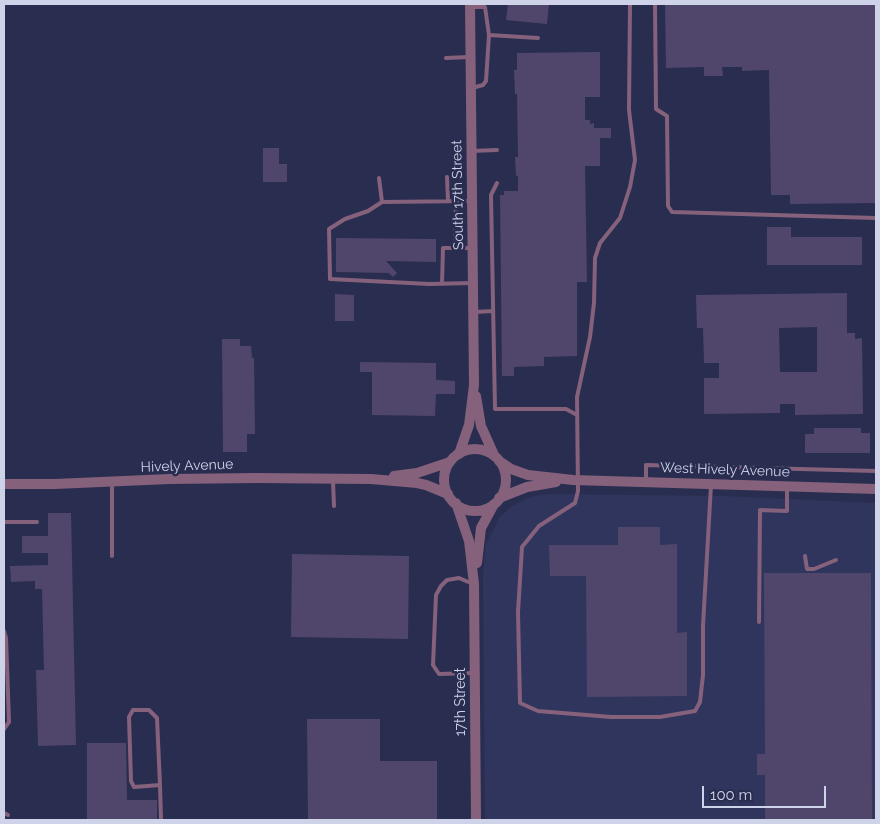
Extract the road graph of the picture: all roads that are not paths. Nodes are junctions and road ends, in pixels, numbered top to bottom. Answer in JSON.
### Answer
{"nodes":[{"id":1,"x":630,"y":4,"type":"edge"},
{"id":2,"x":655,"y":4,"type":"edge"},
{"id":3,"x":470,"y":5,"type":"edge"},
{"id":4,"x":489,"y":35,"type":"junction"},
{"id":5,"x":538,"y":38,"type":"dead end"},
{"id":6,"x":470,"y":57,"type":"junction"},
{"id":7,"x":446,"y":58,"type":"dead end"},
{"id":8,"x":471,"y":88,"type":"junction"},
{"id":9,"x":497,"y":150,"type":"dead end"},
{"id":10,"x":472,"y":151,"type":"junction"},
{"id":11,"x":447,"y":177,"type":"dead end"},
{"id":12,"x":379,"y":178,"type":"dead end"},
{"id":13,"x":497,"y":183,"type":"dead end"},
{"id":14,"x":448,"y":201,"type":"junction"},
{"id":15,"x":456,"y":201,"type":"junction"},
{"id":16,"x":472,"y":201,"type":"junction"},
{"id":17,"x":382,"y":202,"type":"junction"},
{"id":18,"x":876,"y":218,"type":"edge"},
{"id":19,"x":455,"y":248,"type":"junction"},
{"id":20,"x":472,"y":248,"type":"junction"},
{"id":21,"x":473,"y":283,"type":"junction"},
{"id":22,"x":442,"y":284,"type":"junction"},
{"id":23,"x":493,"y":311,"type":"junction"},
{"id":24,"x":473,"y":312,"type":"junction"},
{"id":25,"x":474,"y":385,"type":"junction"},
{"id":26,"x":577,"y":415,"type":"junction"},
{"id":27,"x":458,"y":454,"type":"junction"},
{"id":28,"x":497,"y":459,"type":"junction"},
{"id":29,"x":450,"y":462,"type":"junction"},
{"id":30,"x":876,"y":471,"type":"edge"},
{"id":31,"x":333,"y":478,"type":"junction"},
{"id":32,"x":371,"y":478,"type":"junction"},
{"id":33,"x":576,"y":480,"type":"junction"},
{"id":34,"x":112,"y":482,"type":"junction"},
{"id":35,"x":646,"y":482,"type":"junction"},
{"id":36,"x":4,"y":484,"type":"edge"},
{"id":37,"x":711,"y":484,"type":"junction"},
{"id":38,"x":787,"y":486,"type":"junction"},
{"id":39,"x":876,"y":489,"type":"edge"},
{"id":40,"x":448,"y":494,"type":"junction"},
{"id":41,"x":497,"y":500,"type":"junction"},
{"id":42,"x":456,"y":503,"type":"junction"},
{"id":43,"x":334,"y":506,"type":"dead end"},
{"id":44,"x":4,"y":522,"type":"edge"},
{"id":45,"x":37,"y":522,"type":"dead end"},
{"id":46,"x":112,"y":556,"type":"dead end"},
{"id":47,"x":805,"y":556,"type":"dead end"},
{"id":48,"x":836,"y":560,"type":"dead end"},
{"id":49,"x":474,"y":584,"type":"junction"},
{"id":50,"x":759,"y":622,"type":"dead end"},
{"id":51,"x":4,"y":631,"type":"edge"},
{"id":52,"x":475,"y":673,"type":"junction"},
{"id":53,"x":4,"y":729,"type":"edge"},
{"id":54,"x":160,"y":785,"type":"junction"},
{"id":55,"x":160,"y":820,"type":"edge"},
{"id":56,"x":476,"y":820,"type":"edge"}],
"edges":[{"from":1,"to":26,"type":"lane"},
{"from":2,"to":18,"type":"lane"},
{"from":3,"to":4,"type":"lane"},
{"from":3,"to":6,"type":"street","name":"South 17th Street"},
{"from":4,"to":5,"type":"lane"},
{"from":4,"to":8,"type":"lane"},
{"from":6,"to":7,"type":"lane"},
{"from":6,"to":8,"type":"street","name":"South 17th Street"},
{"from":8,"to":10,"type":"street","name":"South 17th Street"},
{"from":9,"to":10,"type":"lane"},
{"from":10,"to":16,"type":"street","name":"South 17th Street"},
{"from":11,"to":14,"type":"lane"},
{"from":12,"to":17,"type":"lane"},
{"from":13,"to":23,"type":"lane"},
{"from":14,"to":15,"type":"lane"},
{"from":14,"to":17,"type":"lane"},
{"from":15,"to":16,"type":"lane"},
{"from":15,"to":19,"type":"lane"},
{"from":16,"to":20,"type":"street","name":"South 17th Street"},
{"from":17,"to":22,"type":"lane"},
{"from":19,"to":20,"type":"lane"},
{"from":19,"to":22,"type":"lane"},
{"from":20,"to":21,"type":"street","name":"South 17th Street"},
{"from":21,"to":22,"type":"lane"},
{"from":21,"to":24,"type":"street","name":"South 17th Street"},
{"from":23,"to":24,"type":"lane"},
{"from":23,"to":26,"type":"lane"},
{"from":24,"to":25,"type":"street","name":"South 17th Street"},
{"from":25,"to":27,"type":"street"},
{"from":25,"to":28,"type":"street"},
{"from":26,"to":33,"type":"lane"},
{"from":27,"to":28,"type":"street"},
{"from":27,"to":29,"type":"street"},
{"from":28,"to":33,"type":"street"},
{"from":28,"to":41,"type":"street"},
{"from":29,"to":32,"type":"street","name":"Hively Avenue"},
{"from":29,"to":40,"type":"street"},
{"from":30,"to":35,"type":"lane"},
{"from":31,"to":32,"type":"street","name":"Hively Avenue"},
{"from":31,"to":34,"type":"street","name":"Hively Avenue"},
{"from":31,"to":43,"type":"lane"},
{"from":32,"to":40,"type":"street","name":"Hively Avenue"},
{"from":33,"to":35,"type":"street","name":"West Hively Avenue"},
{"from":33,"to":37,"type":"lane"},
{"from":33,"to":41,"type":"street"},
{"from":34,"to":36,"type":"street","name":"Hively Avenue"},
{"from":34,"to":46,"type":"lane"},
{"from":35,"to":37,"type":"street","name":"West Hively Avenue"},
{"from":37,"to":38,"type":"street","name":"West Hively Avenue"},
{"from":38,"to":39,"type":"street","name":"West Hively Avenue"},
{"from":38,"to":50,"type":"lane"},
{"from":40,"to":42,"type":"street"},
{"from":41,"to":42,"type":"street"},
{"from":41,"to":49,"type":"street","name":"17th Street"},
{"from":42,"to":49,"type":"street","name":"17th Street"},
{"from":44,"to":45,"type":"lane"},
{"from":47,"to":48,"type":"lane"},
{"from":49,"to":52,"type":"street","name":"17th Street"},
{"from":49,"to":52,"type":"lane"},
{"from":51,"to":53,"type":"lane"},
{"from":52,"to":56,"type":"street","name":"17th Street"},
{"from":54,"to":54,"type":"lane"},
{"from":54,"to":55,"type":"lane"}]}
